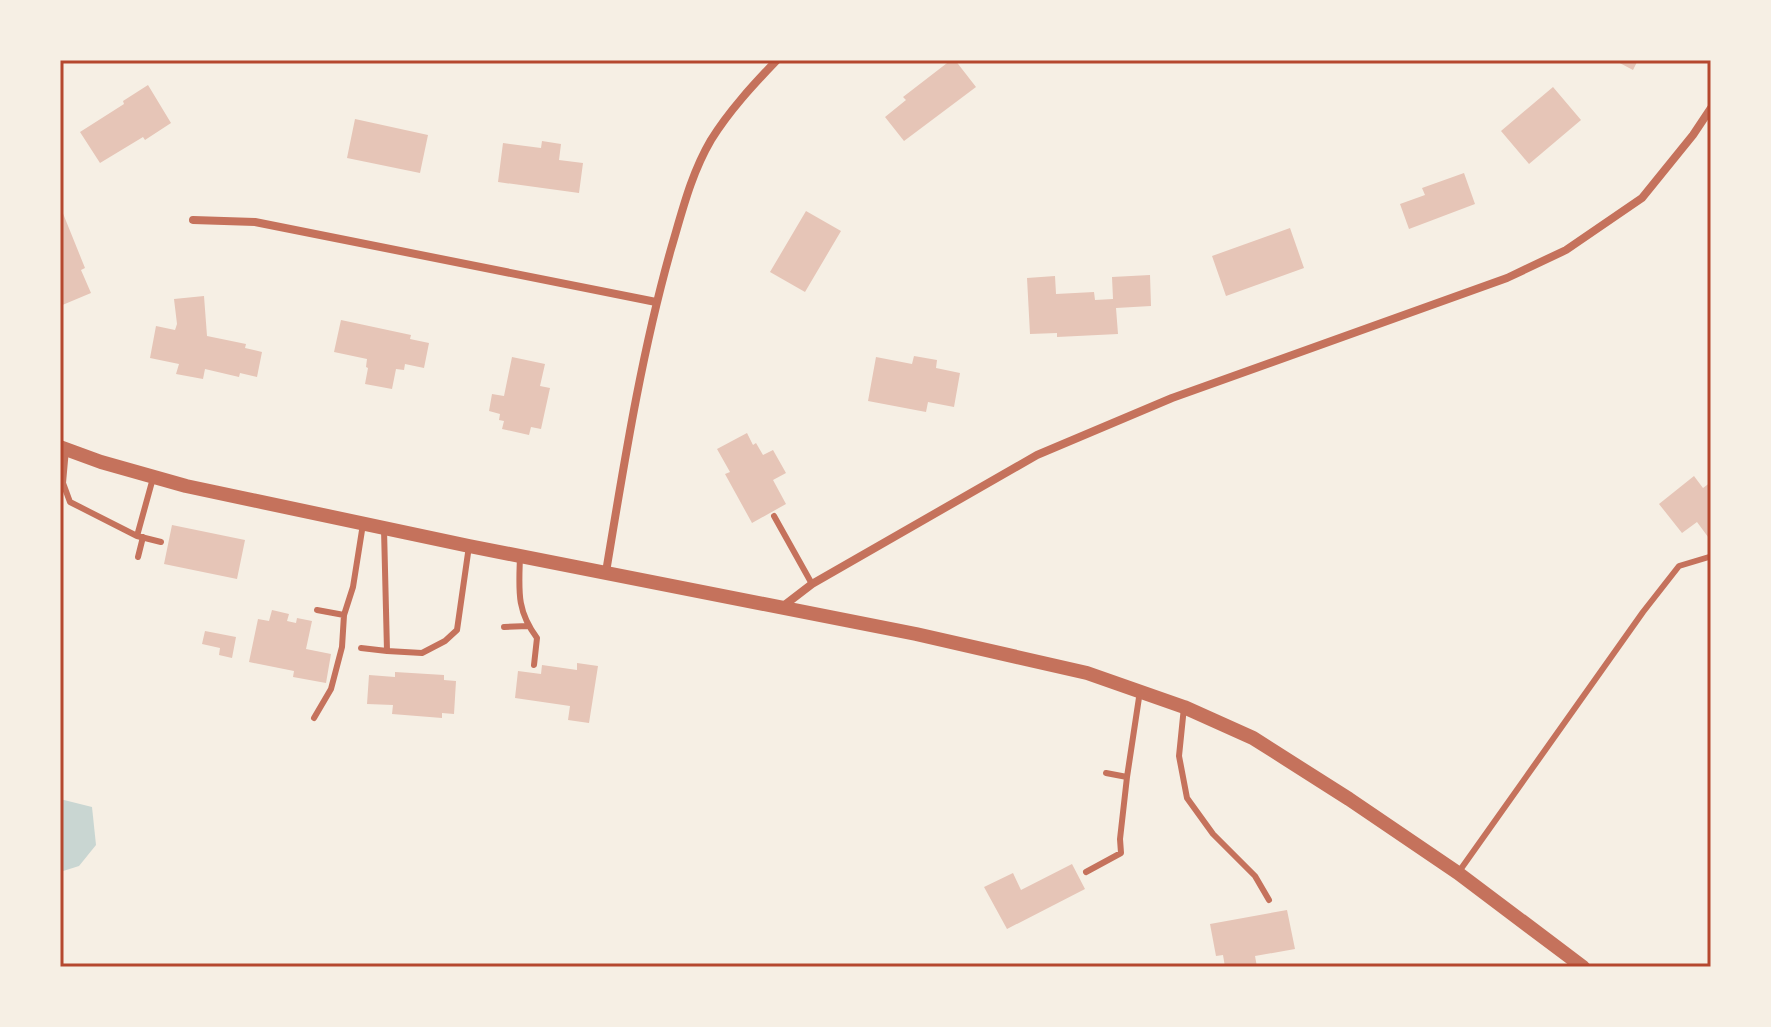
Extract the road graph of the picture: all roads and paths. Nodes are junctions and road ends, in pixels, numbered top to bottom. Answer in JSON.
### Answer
{"nodes":[{"id":1,"x":777,"y":60,"type":"edge"},
{"id":2,"x":1711,"y":108,"type":"edge"},
{"id":3,"x":193,"y":220,"type":"dead end"},
{"id":4,"x":656,"y":302,"type":"junction"},
{"id":5,"x":63,"y":448,"type":"edge"},
{"id":6,"x":153,"y":478,"type":"junction"},
{"id":7,"x":774,"y":516,"type":"dead end"},
{"id":8,"x":363,"y":524,"type":"junction"},
{"id":9,"x":383,"y":528,"type":"junction"},
{"id":10,"x":140,"y":536,"type":"junction"},
{"id":11,"x":161,"y":542,"type":"dead end"},
{"id":12,"x":469,"y":546,"type":"junction"},
{"id":13,"x":520,"y":556,"type":"junction"},
{"id":14,"x":138,"y":557,"type":"dead end"},
{"id":15,"x":1709,"y":557,"type":"dead end"},
{"id":16,"x":606,"y":572,"type":"junction"},
{"id":17,"x":812,"y":584,"type":"junction"},
{"id":18,"x":780,"y":608,"type":"junction"},
{"id":19,"x":317,"y":610,"type":"dead end"},
{"id":20,"x":344,"y":615,"type":"junction"},
{"id":21,"x":528,"y":626,"type":"junction"},
{"id":22,"x":504,"y":627,"type":"dead end"},
{"id":23,"x":361,"y":648,"type":"dead end"},
{"id":24,"x":387,"y":651,"type":"junction"},
{"id":25,"x":534,"y":665,"type":"dead end"},
{"id":26,"x":1140,"y":691,"type":"junction"},
{"id":27,"x":1184,"y":707,"type":"junction"},
{"id":28,"x":314,"y":718,"type":"dead end"},
{"id":29,"x":1106,"y":773,"type":"dead end"},
{"id":30,"x":1127,"y":777,"type":"junction"},
{"id":31,"x":1086,"y":872,"type":"dead end"},
{"id":32,"x":1458,"y":873,"type":"junction"},
{"id":33,"x":1269,"y":900,"type":"dead end"},
{"id":34,"x":1583,"y":967,"type":"edge"}],
"edges":[{"from":1,"to":4,"type":"street"},
{"from":2,"to":17,"type":"street"},
{"from":3,"to":4,"type":"street"},
{"from":4,"to":16,"type":"street"},
{"from":5,"to":6,"type":"street"},
{"from":5,"to":10,"type":"lane"},
{"from":6,"to":8,"type":"street"},
{"from":6,"to":10,"type":"lane"},
{"from":7,"to":17,"type":"lane"},
{"from":8,"to":9,"type":"street"},
{"from":8,"to":20,"type":"lane"},
{"from":9,"to":12,"type":"street"},
{"from":9,"to":24,"type":"lane"},
{"from":10,"to":11,"type":"lane"},
{"from":10,"to":14,"type":"lane"},
{"from":12,"to":13,"type":"street"},
{"from":12,"to":24,"type":"lane"},
{"from":13,"to":16,"type":"street"},
{"from":13,"to":21,"type":"lane"},
{"from":15,"to":32,"type":"lane"},
{"from":16,"to":18,"type":"street"},
{"from":17,"to":18,"type":"street"},
{"from":18,"to":26,"type":"street"},
{"from":19,"to":20,"type":"lane"},
{"from":20,"to":28,"type":"lane"},
{"from":21,"to":22,"type":"lane"},
{"from":21,"to":25,"type":"lane"},
{"from":23,"to":24,"type":"lane"},
{"from":26,"to":27,"type":"street"},
{"from":26,"to":30,"type":"lane"},
{"from":27,"to":32,"type":"street"},
{"from":27,"to":33,"type":"lane"},
{"from":29,"to":30,"type":"lane"},
{"from":30,"to":31,"type":"lane"},
{"from":32,"to":34,"type":"street"}]}
